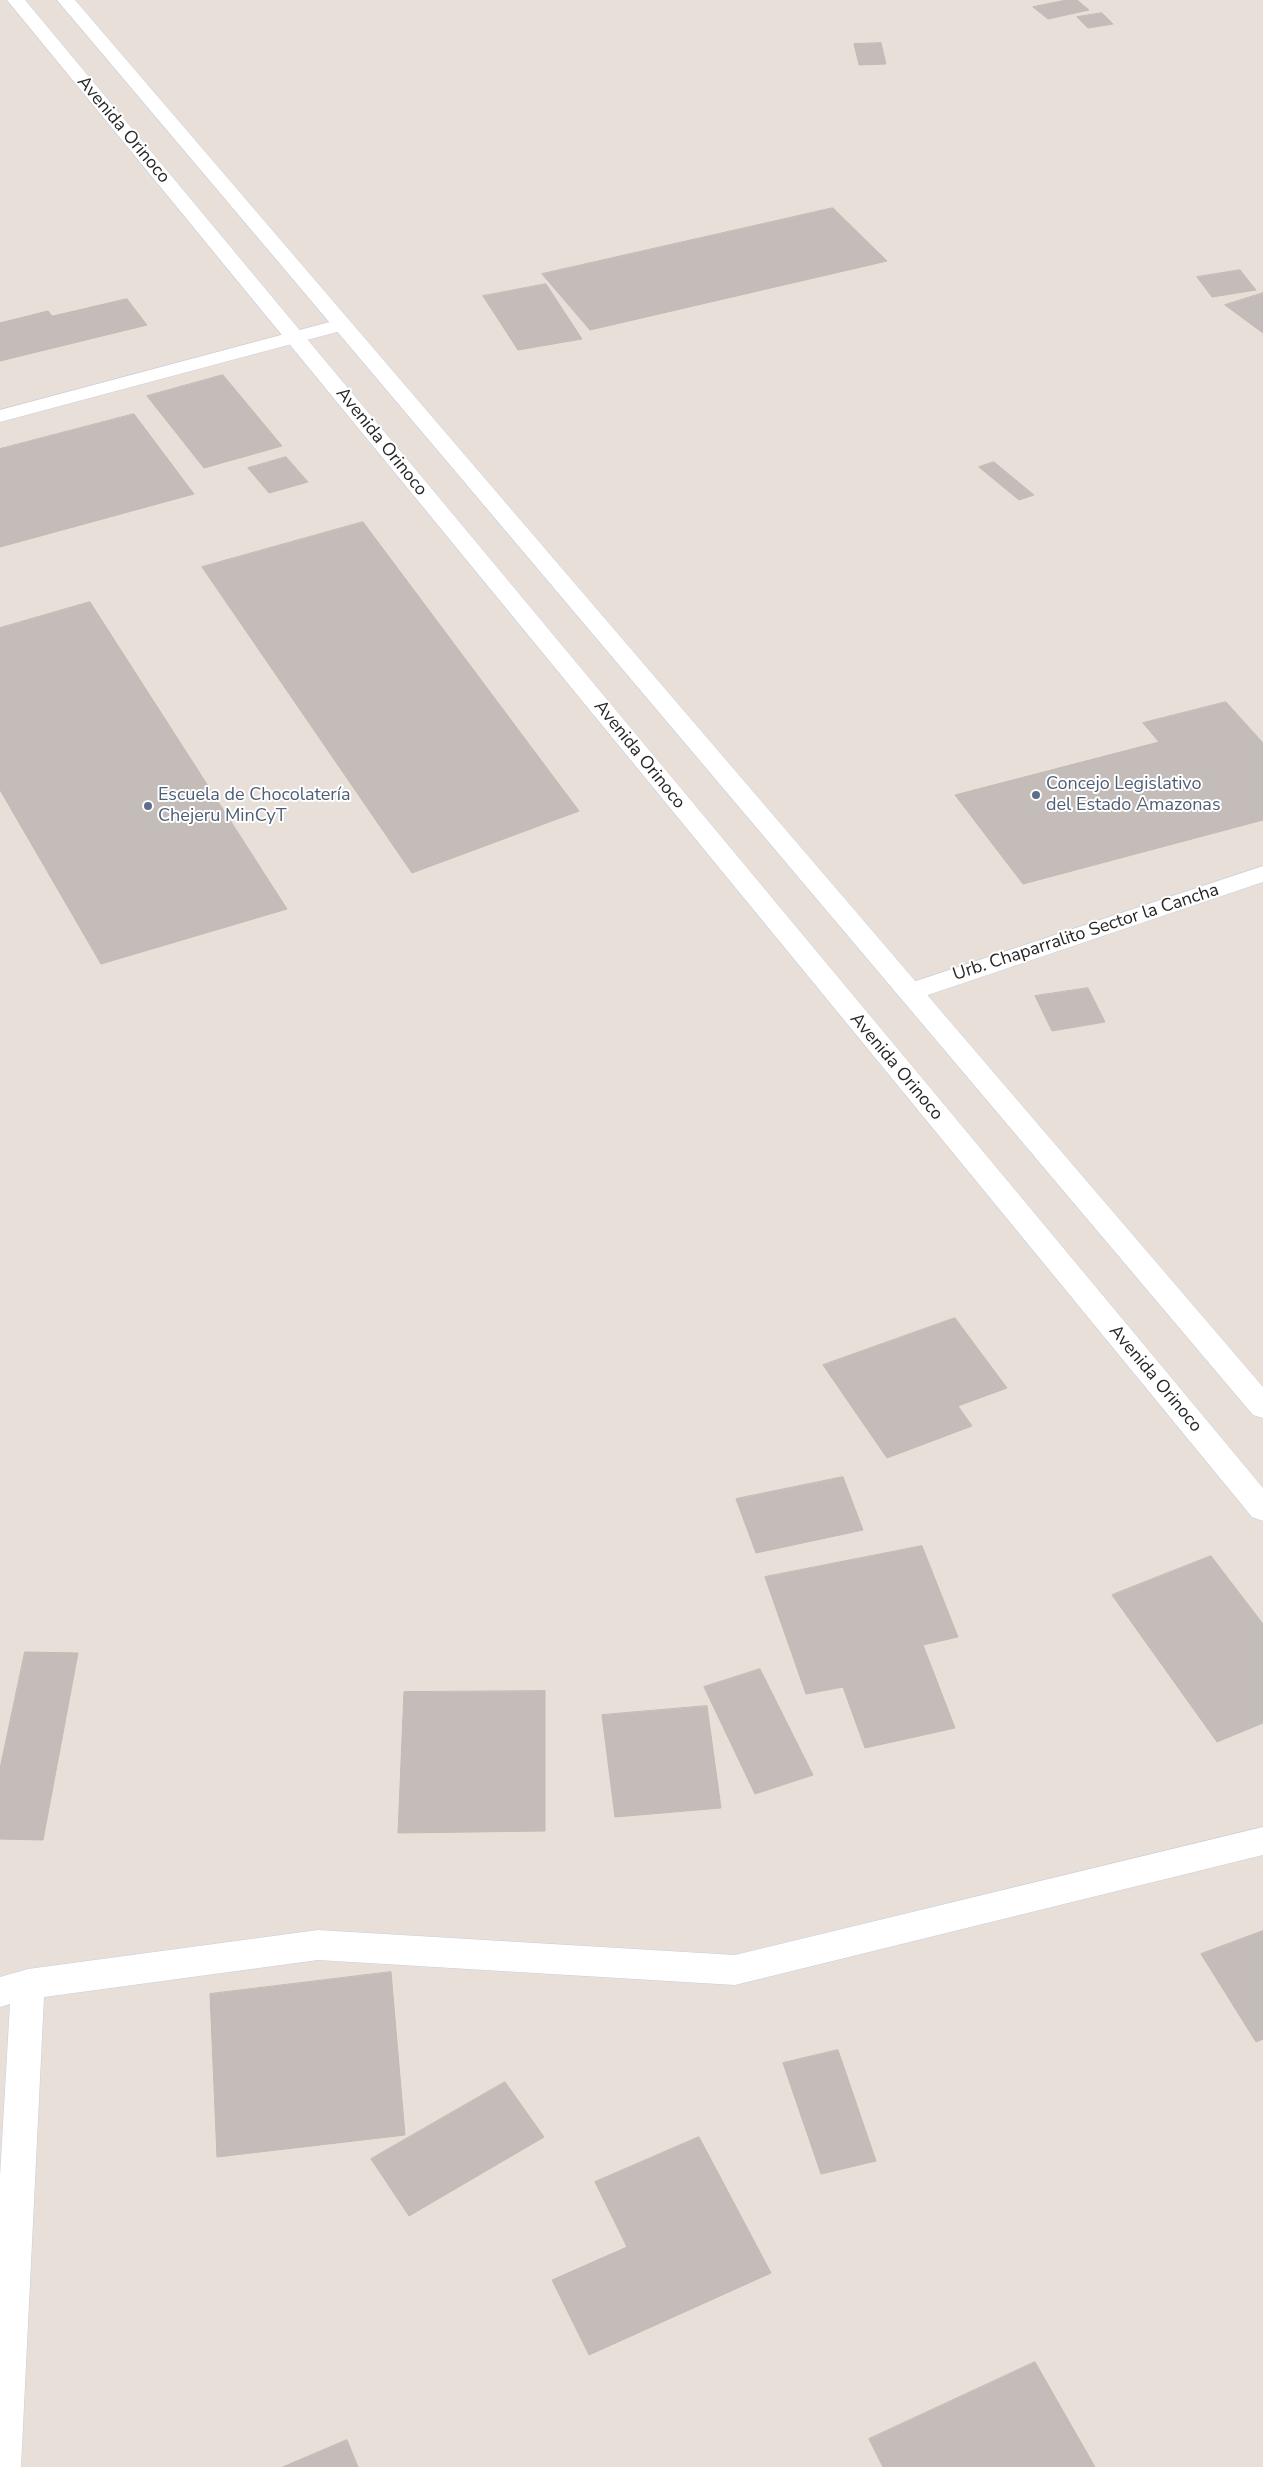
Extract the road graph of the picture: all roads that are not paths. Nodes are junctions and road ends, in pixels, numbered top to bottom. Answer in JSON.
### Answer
{"nodes":[{"id":1,"x":16,"y":0,"type":"edge"},
{"id":2,"x":66,"y":0,"type":"edge"},
{"id":3,"x":341,"y":325,"type":"junction"},
{"id":4,"x":295,"y":338,"type":"junction"},
{"id":5,"x":0,"y":416,"type":"edge"},
{"id":6,"x":1263,"y":874,"type":"edge"},
{"id":7,"x":910,"y":992,"type":"junction"},
{"id":8,"x":1263,"y":1407,"type":"edge"},
{"id":9,"x":1263,"y":1508,"type":"edge"},
{"id":10,"x":1263,"y":1841,"type":"edge"},
{"id":11,"x":14,"y":1988,"type":"edge"},
{"id":12,"x":2,"y":2467,"type":"edge"}],
"edges":[{"from":1,"to":4,"type":"street","name":"Avenida Orinoco"},
{"from":2,"to":3,"type":"street"},
{"from":3,"to":4,"type":"street"},
{"from":3,"to":7,"type":"street"},
{"from":4,"to":5,"type":"street"},
{"from":4,"to":9,"type":"street","name":"Avenida Orinoco"},
{"from":6,"to":7,"type":"street","name":"Urb. Chaparralito Sector la Cancha"},
{"from":7,"to":8,"type":"street"},
{"from":10,"to":11,"type":"street"},
{"from":11,"to":12,"type":"street"}]}
